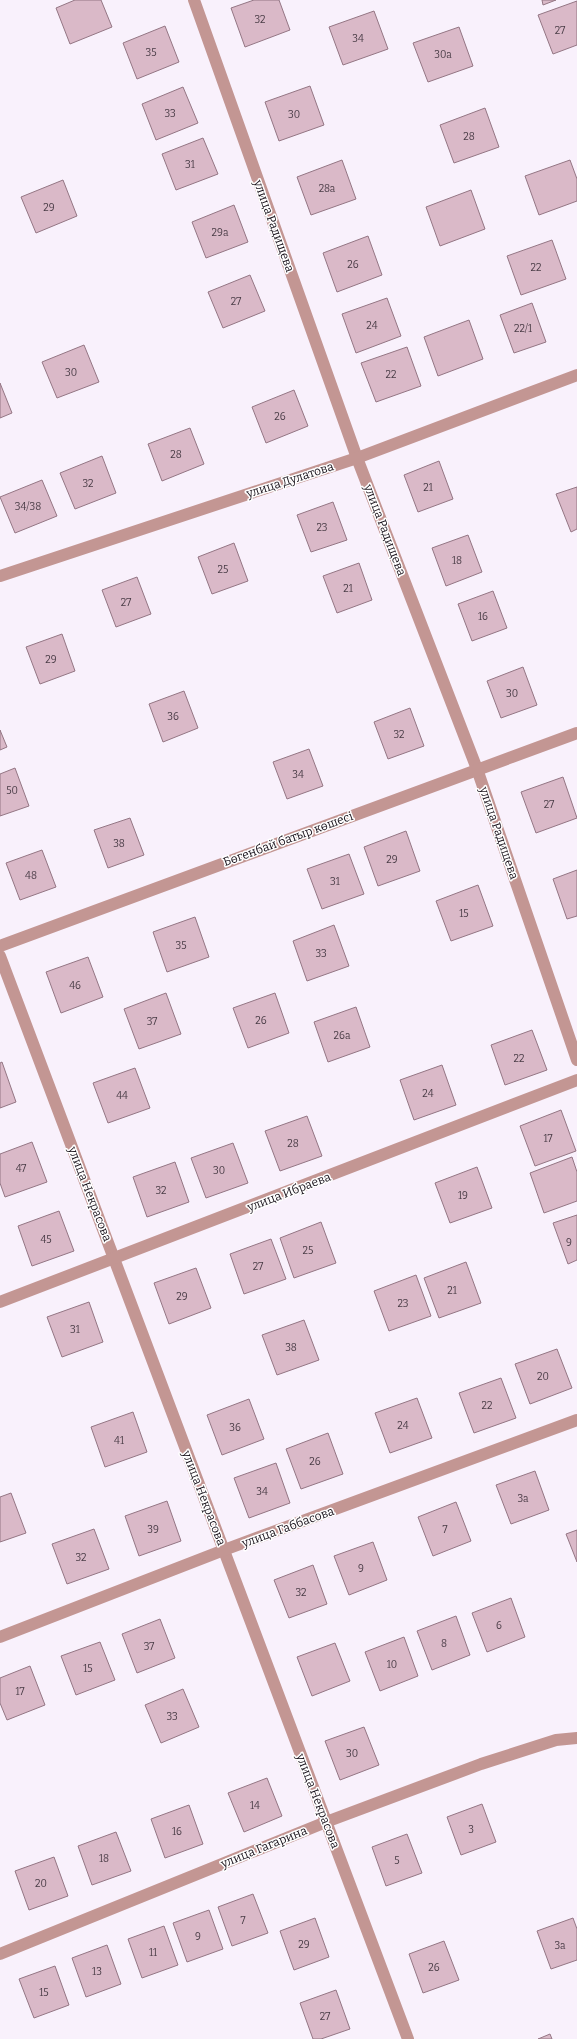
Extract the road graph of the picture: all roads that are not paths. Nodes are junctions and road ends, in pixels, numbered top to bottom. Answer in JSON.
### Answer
{"nodes":[{"id":1,"x":194,"y":0,"type":"edge"},
{"id":2,"x":577,"y":375,"type":"edge"},
{"id":3,"x":356,"y":458,"type":"junction"},
{"id":4,"x":0,"y":576,"type":"edge"},
{"id":5,"x":577,"y":733,"type":"edge"},
{"id":6,"x":477,"y":769,"type":"junction"},
{"id":7,"x":0,"y":946,"type":"edge"},
{"id":8,"x":0,"y":956,"type":"edge"},
{"id":9,"x":577,"y":1060,"type":"edge"},
{"id":10,"x":577,"y":1080,"type":"edge"},
{"id":11,"x":114,"y":1260,"type":"junction"},
{"id":12,"x":0,"y":1302,"type":"edge"},
{"id":13,"x":577,"y":1420,"type":"edge"},
{"id":14,"x":224,"y":1550,"type":"junction"},
{"id":15,"x":0,"y":1637,"type":"edge"},
{"id":16,"x":577,"y":1738,"type":"edge"},
{"id":17,"x":326,"y":1822,"type":"junction"},
{"id":18,"x":0,"y":1954,"type":"edge"},
{"id":19,"x":408,"y":2039,"type":"edge"}],
"edges":[{"from":1,"to":3,"type":"street","name":"улица Радищева"},
{"from":2,"to":3,"type":"street","name":"улица Дулатова"},
{"from":3,"to":4,"type":"street","name":"улица Дулатова"},
{"from":3,"to":6,"type":"street","name":"улица Радищева"},
{"from":5,"to":6,"type":"street","name":"Бөгенбай батыр көшесі"},
{"from":6,"to":7,"type":"street","name":"Бөгенбай батыр көшесі"},
{"from":6,"to":9,"type":"street","name":"улица Радищева"},
{"from":8,"to":11,"type":"street","name":"улица Некрасова"},
{"from":10,"to":11,"type":"street","name":"улица Ибраева"},
{"from":11,"to":12,"type":"street","name":"улица Ибраева"},
{"from":11,"to":14,"type":"street","name":"улица Некрасова"},
{"from":13,"to":14,"type":"street","name":"улица Габбасова"},
{"from":14,"to":15,"type":"street","name":"улица Габбасова"},
{"from":14,"to":17,"type":"street","name":"улица Некрасова"},
{"from":16,"to":17,"type":"street","name":"улица Гагарина"},
{"from":17,"to":18,"type":"street","name":"улица Гагарина"},
{"from":17,"to":19,"type":"street","name":"улица Некрасова"}]}
